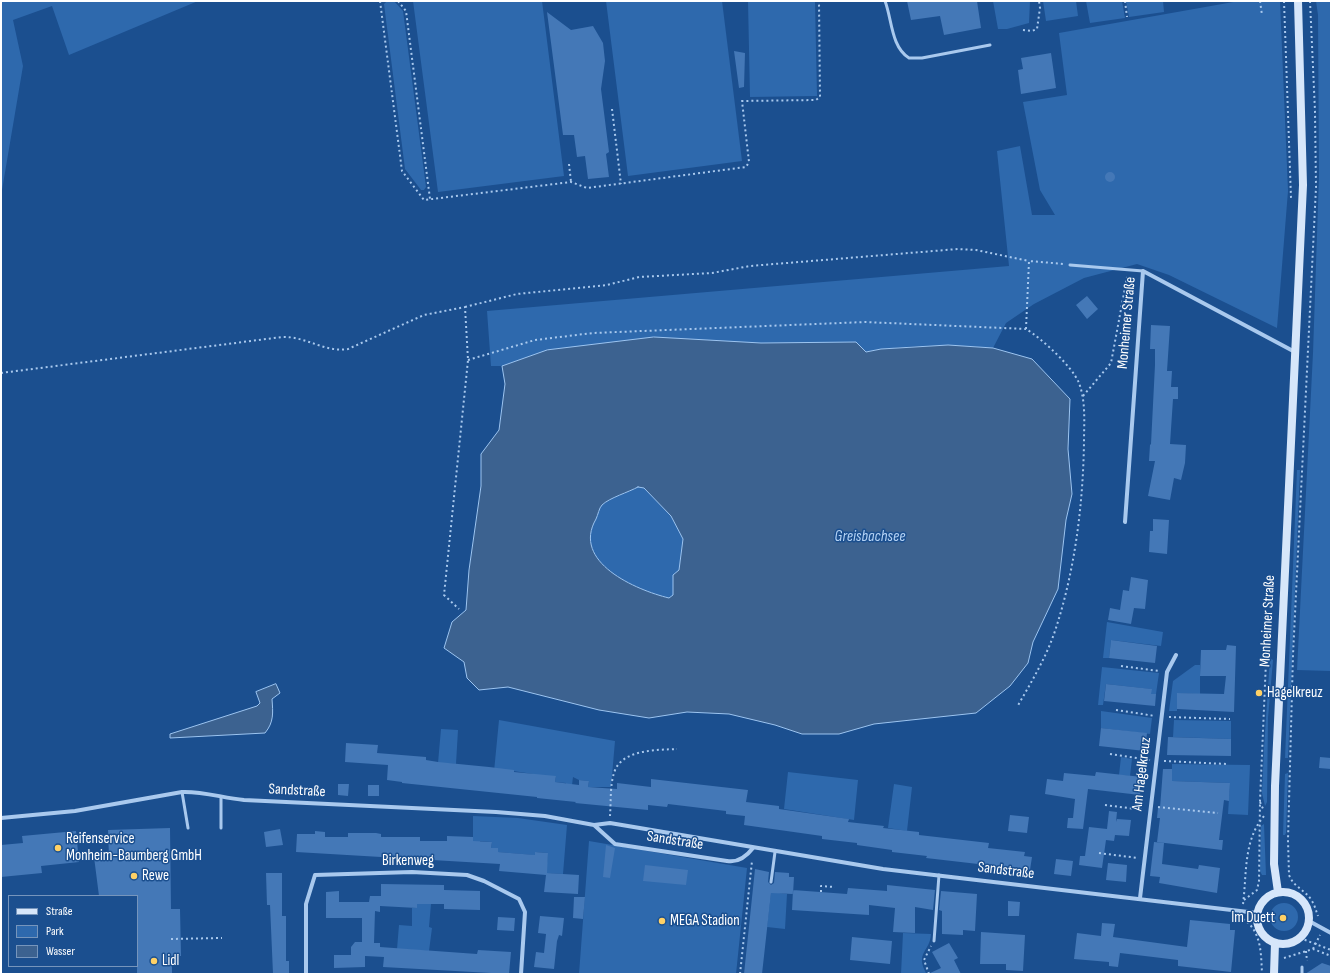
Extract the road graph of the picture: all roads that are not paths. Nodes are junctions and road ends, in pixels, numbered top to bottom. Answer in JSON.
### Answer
{"nodes":[{"id":1,"x":885,"y":1,"type":"edge"},
{"id":2,"x":1298,"y":1,"type":"edge"},
{"id":3,"x":990,"y":45,"type":"dead end"},
{"id":4,"x":1070,"y":265,"type":"road end"},
{"id":5,"x":1143,"y":271,"type":"junction"},
{"id":6,"x":1296,"y":352,"type":"junction"},
{"id":7,"x":1126,"y":522,"type":"dead end"},
{"id":8,"x":1176,"y":655,"type":"dead end"},
{"id":9,"x":182,"y":792,"type":"junction"},
{"id":10,"x":221,"y":798,"type":"junction"},
{"id":11,"x":1,"y":818,"type":"edge"},
{"id":12,"x":594,"y":825,"type":"junction"},
{"id":13,"x":188,"y":828,"type":"dead end"},
{"id":14,"x":222,"y":828,"type":"dead end"},
{"id":15,"x":753,"y":848,"type":"junction"},
{"id":16,"x":775,"y":852,"type":"junction"},
{"id":17,"x":939,"y":875,"type":"junction"},
{"id":18,"x":771,"y":882,"type":"dead end"},
{"id":19,"x":1278,"y":892,"type":"junction"},
{"id":20,"x":1140,"y":898,"type":"junction"},
{"id":21,"x":1257,"y":913,"type":"junction"},
{"id":22,"x":1309,"y":921,"type":"junction"},
{"id":23,"x":1331,"y":933,"type":"edge"},
{"id":24,"x":934,"y":941,"type":"road end"},
{"id":25,"x":1275,"y":943,"type":"junction"},
{"id":26,"x":1302,"y":967,"type":"dead end"},
{"id":27,"x":306,"y":974,"type":"edge"},
{"id":28,"x":520,"y":974,"type":"edge"},
{"id":29,"x":1274,"y":974,"type":"edge"},
{"id":30,"x":1302,"y":974,"type":"edge"}],
"edges":[{"from":1,"to":3,"type":"lane"},
{"from":2,"to":6,"type":"street","name":"Monheimer Straße"},
{"from":4,"to":5,"type":"lane"},
{"from":5,"to":6,"type":"street","name":"Monheimer Straße"},
{"from":5,"to":7,"type":"street","name":"Monheimer Straße"},
{"from":6,"to":19,"type":"street","name":"Monheimer Straße"},
{"from":8,"to":20,"type":"street","name":"Am Hagelkreuz"},
{"from":9,"to":10,"type":"street","name":"Sandstraße"},
{"from":9,"to":11,"type":"street","name":"Sandstraße"},
{"from":9,"to":13,"type":"lane"},
{"from":10,"to":12,"type":"street","name":"Sandstraße"},
{"from":10,"to":14,"type":"lane"},
{"from":12,"to":15,"type":"street","name":"Sandstraße"},
{"from":12,"to":15,"type":"street","name":"Sandstraße"},
{"from":15,"to":16,"type":"street","name":"Sandstraße"},
{"from":16,"to":17,"type":"street","name":"Sandstraße"},
{"from":16,"to":18,"type":"lane"},
{"from":17,"to":20,"type":"street","name":"Sandstraße"},
{"from":17,"to":24,"type":"lane"},
{"from":19,"to":21,"type":"street"},
{"from":19,"to":22,"type":"street"},
{"from":20,"to":21,"type":"street","name":"Sandstraße"},
{"from":21,"to":25,"type":"street"},
{"from":22,"to":23,"type":"street"},
{"from":22,"to":25,"type":"street"},
{"from":25,"to":29,"type":"street"},
{"from":26,"to":30,"type":"lane"},
{"from":27,"to":28,"type":"street","name":"Birkenweg"}]}
